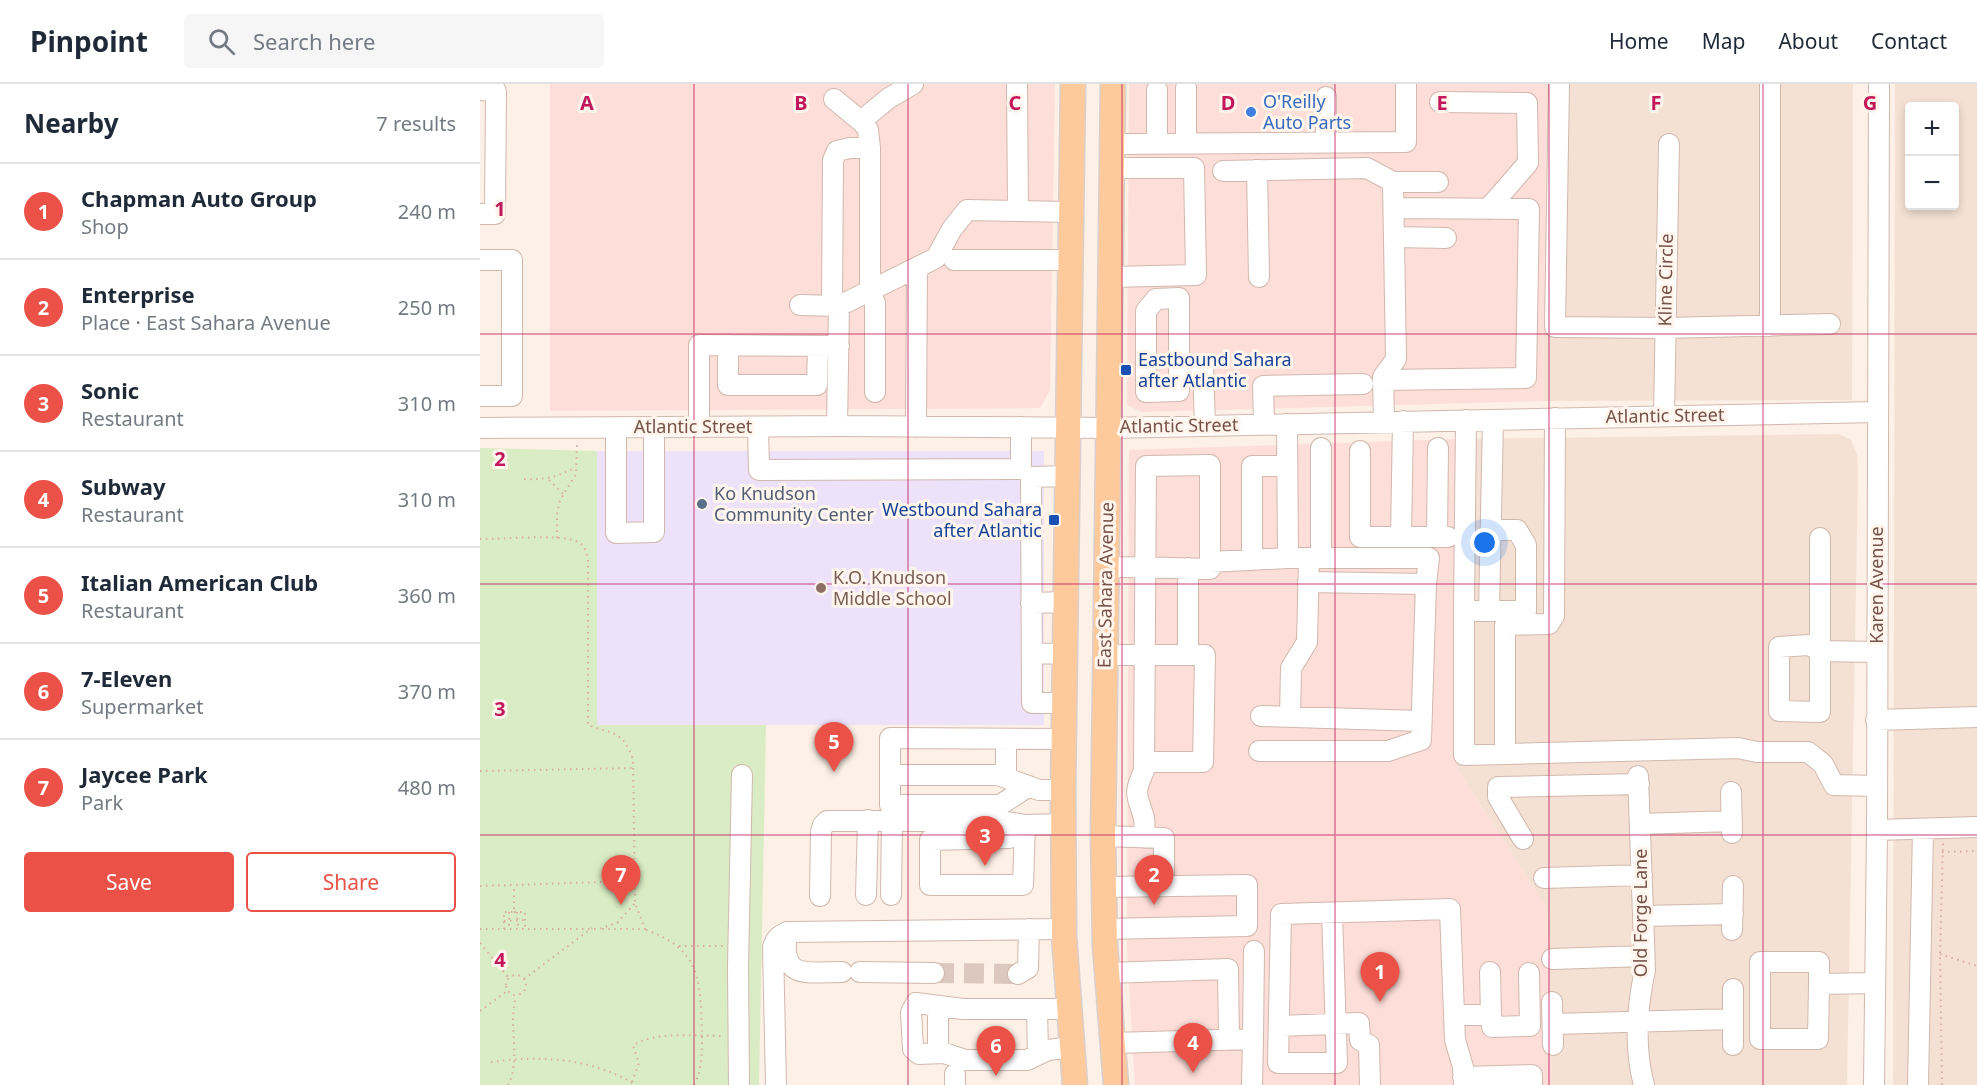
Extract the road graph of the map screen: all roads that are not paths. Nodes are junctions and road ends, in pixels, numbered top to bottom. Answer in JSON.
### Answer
{"nodes":[{"id":1,"x":913,"y":84,"type":"edge"},
{"id":2,"x":1017,"y":84,"type":"edge"},
{"id":3,"x":1073,"y":84,"type":"edge"},
{"id":4,"x":1113,"y":84,"type":"edge"},
{"id":5,"x":1406,"y":84,"type":"edge"},
{"id":6,"x":1559,"y":84,"type":"edge"},
{"id":7,"x":1770,"y":84,"type":"edge"},
{"id":8,"x":1879,"y":84,"type":"edge"},
{"id":9,"x":1186,"y":88,"type":"dead end"},
{"id":10,"x":480,"y":90,"type":"edge"},
{"id":11,"x":1157,"y":90,"type":"dead end"},
{"id":12,"x":1326,"y":97,"type":"dead end"},
{"id":13,"x":834,"y":99,"type":"dead end"},
{"id":14,"x":1440,"y":102,"type":"dead end"},
{"id":15,"x":861,"y":121,"type":"junction"},
{"id":16,"x":1326,"y":142,"type":"junction"},
{"id":17,"x":1157,"y":143,"type":"junction"},
{"id":18,"x":1186,"y":143,"type":"junction"},
{"id":19,"x":1113,"y":144,"type":"junction"},
{"id":20,"x":1669,"y":144,"type":"dead end"},
{"id":21,"x":870,"y":148,"type":"junction"},
{"id":22,"x":1112,"y":168,"type":"junction"},
{"id":23,"x":1257,"y":170,"type":"junction"},
{"id":24,"x":1223,"y":171,"type":"dead end"},
{"id":25,"x":1393,"y":182,"type":"junction"},
{"id":26,"x":1438,"y":182,"type":"dead end"},
{"id":27,"x":1394,"y":208,"type":"junction"},
{"id":28,"x":1488,"y":209,"type":"junction"},
{"id":29,"x":1018,"y":211,"type":"junction"},
{"id":30,"x":1071,"y":212,"type":"junction"},
{"id":31,"x":480,"y":214,"type":"edge"},
{"id":32,"x":1394,"y":237,"type":"junction"},
{"id":33,"x":1446,"y":238,"type":"dead end"},
{"id":34,"x":480,"y":260,"type":"edge"},
{"id":35,"x":954,"y":260,"type":"dead end"},
{"id":36,"x":1071,"y":260,"type":"junction"},
{"id":37,"x":917,"y":267,"type":"junction"},
{"id":38,"x":1179,"y":275,"type":"junction"},
{"id":39,"x":1111,"y":277,"type":"junction"},
{"id":40,"x":1259,"y":277,"type":"dead end"},
{"id":41,"x":870,"y":290,"type":"junction"},
{"id":42,"x":1179,"y":298,"type":"junction"},
{"id":43,"x":800,"y":305,"type":"dead end"},
{"id":44,"x":836,"y":306,"type":"junction"},
{"id":45,"x":1830,"y":324,"type":"dead end"},
{"id":46,"x":1770,"y":326,"type":"junction"},
{"id":47,"x":1665,"y":328,"type":"junction"},
{"id":48,"x":728,"y":345,"type":"junction"},
{"id":49,"x":818,"y":346,"type":"junction"},
{"id":50,"x":838,"y":346,"type":"junction"},
{"id":51,"x":1179,"y":368,"type":"junction"},
{"id":52,"x":1383,"y":380,"type":"junction"},
{"id":53,"x":1363,"y":384,"type":"dead end"},
{"id":54,"x":875,"y":392,"type":"dead end"},
{"id":55,"x":480,"y":396,"type":"edge"},
{"id":56,"x":1878,"y":412,"type":"junction"},
{"id":57,"x":1664,"y":416,"type":"junction"},
{"id":58,"x":1555,"y":418,"type":"junction"},
{"id":59,"x":1466,"y":420,"type":"junction"},
{"id":60,"x":1493,"y":420,"type":"junction"},
{"id":61,"x":1393,"y":422,"type":"junction"},
{"id":62,"x":1264,"y":424,"type":"junction"},
{"id":63,"x":1287,"y":424,"type":"junction"},
{"id":64,"x":837,"y":426,"type":"junction"},
{"id":65,"x":1205,"y":426,"type":"junction"},
{"id":66,"x":616,"y":427,"type":"junction"},
{"id":67,"x":654,"y":427,"type":"junction"},
{"id":68,"x":699,"y":427,"type":"junction"},
{"id":69,"x":758,"y":427,"type":"junction"},
{"id":70,"x":916,"y":427,"type":"junction"},
{"id":71,"x":1021,"y":427,"type":"junction"},
{"id":72,"x":1068,"y":427,"type":"junction"},
{"id":73,"x":480,"y":428,"type":"edge"},
{"id":74,"x":1108,"y":428,"type":"junction"},
{"id":75,"x":1321,"y":448,"type":"dead end"},
{"id":76,"x":1438,"y":448,"type":"dead end"},
{"id":77,"x":1360,"y":450,"type":"dead end"},
{"id":78,"x":1287,"y":466,"type":"junction"},
{"id":79,"x":1026,"y":473,"type":"junction"},
{"id":80,"x":1068,"y":476,"type":"junction"},
{"id":81,"x":1491,"y":530,"type":"junction"},
{"id":82,"x":1401,"y":537,"type":"junction"},
{"id":83,"x":1820,"y":538,"type":"dead end"},
{"id":84,"x":1288,"y":558,"type":"junction"},
{"id":85,"x":1315,"y":558,"type":"junction"},
{"id":86,"x":1252,"y":560,"type":"junction"},
{"id":87,"x":1210,"y":562,"type":"junction"},
{"id":88,"x":1106,"y":567,"type":"junction"},
{"id":89,"x":1146,"y":567,"type":"junction"},
{"id":90,"x":1188,"y":568,"type":"junction"},
{"id":91,"x":1308,"y":582,"type":"junction"},
{"id":92,"x":1426,"y":584,"type":"junction"},
{"id":93,"x":1066,"y":602,"type":"junction"},
{"id":94,"x":1031,"y":603,"type":"junction"},
{"id":95,"x":1464,"y":611,"type":"junction"},
{"id":96,"x":1490,"y":611,"type":"junction"},
{"id":97,"x":1876,"y":652,"type":"junction"},
{"id":98,"x":1032,"y":654,"type":"junction"},
{"id":99,"x":1065,"y":654,"type":"junction"},
{"id":100,"x":1105,"y":655,"type":"junction"},
{"id":101,"x":1145,"y":655,"type":"junction"},
{"id":102,"x":1188,"y":655,"type":"junction"},
{"id":103,"x":1064,"y":703,"type":"junction"},
{"id":104,"x":1261,"y":716,"type":"dead end"},
{"id":105,"x":1290,"y":717,"type":"junction"},
{"id":106,"x":1977,"y":717,"type":"edge"},
{"id":107,"x":1876,"y":720,"type":"junction"},
{"id":108,"x":1422,"y":721,"type":"junction"},
{"id":109,"x":1006,"y":739,"type":"junction"},
{"id":110,"x":1064,"y":739,"type":"junction"},
{"id":111,"x":1259,"y":751,"type":"dead end"},
{"id":112,"x":1505,"y":754,"type":"junction"},
{"id":113,"x":1144,"y":762,"type":"junction"},
{"id":114,"x":890,"y":775,"type":"junction"},
{"id":115,"x":742,"y":776,"type":"dead end"},
{"id":116,"x":1006,"y":778,"type":"junction"},
{"id":117,"x":1029,"y":786,"type":"junction"},
{"id":118,"x":1876,"y":786,"type":"junction"},
{"id":119,"x":1063,"y":790,"type":"junction"},
{"id":120,"x":1731,"y":792,"type":"dead end"},
{"id":121,"x":891,"y":813,"type":"junction"},
{"id":122,"x":868,"y":820,"type":"junction"},
{"id":123,"x":1063,"y":824,"type":"junction"},
{"id":124,"x":1640,"y":824,"type":"junction"},
{"id":125,"x":1025,"y":825,"type":"junction"},
{"id":126,"x":1977,"y":827,"type":"edge"},
{"id":127,"x":1923,"y":829,"type":"junction"},
{"id":128,"x":1877,"y":830,"type":"junction"},
{"id":129,"x":1103,"y":836,"type":"junction"},
{"id":130,"x":1144,"y":838,"type":"junction"},
{"id":131,"x":1523,"y":839,"type":"dead end"},
{"id":132,"x":1164,"y":873,"type":"dead end"},
{"id":133,"x":1642,"y":875,"type":"junction"},
{"id":134,"x":1544,"y":878,"type":"dead end"},
{"id":135,"x":1733,"y":886,"type":"dead end"},
{"id":136,"x":1103,"y":887,"type":"junction"},
{"id":137,"x":866,"y":895,"type":"dead end"},
{"id":138,"x":891,"y":895,"type":"dead end"},
{"id":139,"x":820,"y":896,"type":"dead end"},
{"id":140,"x":1332,"y":913,"type":"junction"},
{"id":141,"x":1643,"y":916,"type":"junction"},
{"id":142,"x":1029,"y":929,"type":"junction"},
{"id":143,"x":1064,"y":929,"type":"junction"},
{"id":144,"x":1104,"y":929,"type":"junction"},
{"id":145,"x":787,"y":932,"type":"junction"},
{"id":146,"x":1254,"y":951,"type":"dead end"},
{"id":147,"x":1644,"y":956,"type":"junction"},
{"id":148,"x":1552,"y":959,"type":"dead end"},
{"id":149,"x":1490,"y":972,"type":"dead end"},
{"id":150,"x":934,"y":973,"type":"tunnel mouth"},
{"id":151,"x":1107,"y":973,"type":"junction"},
{"id":152,"x":1529,"y":973,"type":"dead end"},
{"id":153,"x":1018,"y":974,"type":"dead end"},
{"id":154,"x":1875,"y":983,"type":"junction"},
{"id":155,"x":1819,"y":984,"type":"junction"},
{"id":156,"x":1733,"y":989,"type":"dead end"},
{"id":157,"x":1552,"y":1002,"type":"dead end"},
{"id":158,"x":938,"y":1006,"type":"junction"},
{"id":159,"x":1036,"y":1009,"type":"junction"},
{"id":160,"x":1069,"y":1009,"type":"junction"},
{"id":161,"x":1491,"y":1015,"type":"junction"},
{"id":162,"x":1454,"y":1016,"type":"junction"},
{"id":163,"x":1733,"y":1019,"type":"junction"},
{"id":164,"x":1639,"y":1021,"type":"junction"},
{"id":165,"x":1552,"y":1024,"type":"junction"},
{"id":166,"x":1335,"y":1025,"type":"junction"},
{"id":167,"x":1279,"y":1026,"type":"junction"},
{"id":168,"x":1253,"y":1039,"type":"junction"},
{"id":169,"x":1229,"y":1040,"type":"junction"},
{"id":170,"x":1113,"y":1043,"type":"junction"},
{"id":171,"x":1553,"y":1045,"type":"dead end"},
{"id":172,"x":1733,"y":1045,"type":"dead end"},
{"id":173,"x":938,"y":1047,"type":"dead end"},
{"id":174,"x":1072,"y":1047,"type":"junction"},
{"id":175,"x":1038,"y":1054,"type":"junction"},
{"id":176,"x":1463,"y":1081,"type":"edge"},
{"id":177,"x":739,"y":1085,"type":"edge"},
{"id":178,"x":776,"y":1085,"type":"edge"},
{"id":179,"x":1075,"y":1085,"type":"edge"},
{"id":180,"x":1116,"y":1085,"type":"edge"},
{"id":181,"x":1252,"y":1085,"type":"edge"},
{"id":182,"x":1370,"y":1085,"type":"edge"},
{"id":183,"x":1532,"y":1085,"type":"edge"},
{"id":184,"x":1644,"y":1085,"type":"edge"},
{"id":185,"x":1874,"y":1085,"type":"edge"},
{"id":186,"x":1918,"y":1085,"type":"edge"}],
"edges":[{"from":1,"to":15,"type":"street"},
{"from":2,"to":29,"type":"street"},
{"from":3,"to":30,"type":"main road"},
{"from":4,"to":19,"type":"main road","name":"East Sahara Avenue"},
{"from":5,"to":16,"type":"street"},
{"from":6,"to":47,"type":"street"},
{"from":7,"to":46,"type":"street"},
{"from":8,"to":56,"type":"street","name":"Karen Avenue"},
{"from":9,"to":18,"type":"street"},
{"from":10,"to":31,"type":"street"},
{"from":11,"to":17,"type":"street"},
{"from":12,"to":16,"type":"street"},
{"from":13,"to":15,"type":"street"},
{"from":14,"to":28,"type":"street"},
{"from":15,"to":21,"type":"street"},
{"from":16,"to":18,"type":"street"},
{"from":17,"to":18,"type":"street"},
{"from":17,"to":19,"type":"street"},
{"from":19,"to":22,"type":"main road","name":"East Sahara Avenue"},
{"from":20,"to":47,"type":"street","name":"Kline Circle"},
{"from":21,"to":41,"type":"street"},
{"from":21,"to":44,"type":"street"},
{"from":22,"to":38,"type":"street"},
{"from":22,"to":39,"type":"main road","name":"East Sahara Avenue"},
{"from":23,"to":24,"type":"street"},
{"from":23,"to":25,"type":"street"},
{"from":23,"to":40,"type":"street"},
{"from":25,"to":26,"type":"street"},
{"from":25,"to":27,"type":"street"},
{"from":27,"to":28,"type":"street"},
{"from":27,"to":32,"type":"street"},
{"from":28,"to":52,"type":"street"},
{"from":29,"to":30,"type":"street"},
{"from":29,"to":37,"type":"street"},
{"from":30,"to":36,"type":"main road"},
{"from":32,"to":33,"type":"street"},
{"from":32,"to":52,"type":"street"},
{"from":34,"to":55,"type":"street"},
{"from":35,"to":36,"type":"street"},
{"from":36,"to":72,"type":"main road"},
{"from":37,"to":41,"type":"street"},
{"from":37,"to":70,"type":"street"},
{"from":38,"to":39,"type":"street"},
{"from":38,"to":42,"type":"street"},
{"from":39,"to":74,"type":"main road","name":"East Sahara Avenue"},
{"from":41,"to":44,"type":"street"},
{"from":41,"to":54,"type":"street"},
{"from":42,"to":51,"type":"street"},
{"from":42,"to":51,"type":"street"},
{"from":43,"to":44,"type":"street"},
{"from":44,"to":50,"type":"street"},
{"from":45,"to":46,"type":"street"},
{"from":46,"to":47,"type":"street"},
{"from":47,"to":57,"type":"street","name":"Kline Circle"},
{"from":48,"to":49,"type":"street"},
{"from":48,"to":49,"type":"street"},
{"from":48,"to":68,"type":"street"},
{"from":49,"to":50,"type":"street"},
{"from":50,"to":64,"type":"street"},
{"from":51,"to":65,"type":"street"},
{"from":52,"to":61,"type":"street"},
{"from":53,"to":62,"type":"street"},
{"from":56,"to":57,"type":"street","name":"Atlantic Street"},
{"from":56,"to":97,"type":"street","name":"Karen Avenue"},
{"from":57,"to":58,"type":"street","name":"Atlantic Street"},
{"from":58,"to":60,"type":"street","name":"Atlantic Street"},
{"from":58,"to":112,"type":"street"},
{"from":59,"to":60,"type":"street","name":"Atlantic Street"},
{"from":59,"to":61,"type":"street","name":"Atlantic Street"},
{"from":59,"to":95,"type":"street"},
{"from":60,"to":81,"type":"street"},
{"from":61,"to":63,"type":"street","name":"Atlantic Street"},
{"from":61,"to":82,"type":"street"},
{"from":62,"to":63,"type":"street","name":"Atlantic Street"},
{"from":62,"to":65,"type":"street","name":"Atlantic Street"},
{"from":63,"to":78,"type":"street"},
{"from":64,"to":69,"type":"street","name":"Atlantic Street"},
{"from":64,"to":70,"type":"street","name":"Atlantic Street"},
{"from":65,"to":74,"type":"street","name":"Atlantic Street"},
{"from":66,"to":67,"type":"street","name":"Atlantic Street"},
{"from":66,"to":67,"type":"street"},
{"from":66,"to":73,"type":"street","name":"Atlantic Street"},
{"from":67,"to":68,"type":"street","name":"Atlantic Street"},
{"from":68,"to":69,"type":"street","name":"Atlantic Street"},
{"from":69,"to":79,"type":"street"},
{"from":70,"to":71,"type":"street","name":"Atlantic Street"},
{"from":71,"to":72,"type":"street","name":"Atlantic Street"},
{"from":71,"to":79,"type":"street"},
{"from":72,"to":74,"type":"street","name":"Atlantic Street"},
{"from":72,"to":80,"type":"main road"},
{"from":74,"to":88,"type":"main road","name":"East Sahara Avenue"},
{"from":75,"to":85,"type":"street"},
{"from":76,"to":82,"type":"street"},
{"from":77,"to":82,"type":"street"},
{"from":78,"to":84,"type":"street"},
{"from":78,"to":86,"type":"street"},
{"from":79,"to":80,"type":"street"},
{"from":79,"to":94,"type":"street"},
{"from":80,"to":93,"type":"main road"},
{"from":81,"to":96,"type":"street"},
{"from":81,"to":96,"type":"street"},
{"from":83,"to":97,"type":"street"},
{"from":84,"to":85,"type":"street"},
{"from":84,"to":86,"type":"street"},
{"from":85,"to":91,"type":"street"},
{"from":85,"to":92,"type":"street"},
{"from":86,"to":87,"type":"street"},
{"from":87,"to":89,"type":"street"},
{"from":87,"to":90,"type":"street"},
{"from":88,"to":89,"type":"street"},
{"from":88,"to":100,"type":"main road","name":"East Sahara Avenue"},
{"from":89,"to":90,"type":"street"},
{"from":89,"to":101,"type":"street"},
{"from":90,"to":102,"type":"street"},
{"from":91,"to":92,"type":"street"},
{"from":91,"to":105,"type":"street"},
{"from":92,"to":108,"type":"street"},
{"from":93,"to":94,"type":"street"},
{"from":93,"to":99,"type":"main road"},
{"from":94,"to":98,"type":"street"},
{"from":95,"to":96,"type":"street"},
{"from":95,"to":112,"type":"street"},
{"from":97,"to":107,"type":"street","name":"Karen Avenue"},
{"from":98,"to":99,"type":"street"},
{"from":98,"to":103,"type":"street"},
{"from":99,"to":103,"type":"main road"},
{"from":100,"to":101,"type":"street"},
{"from":100,"to":129,"type":"main road","name":"East Sahara Avenue"},
{"from":101,"to":102,"type":"street"},
{"from":101,"to":113,"type":"street"},
{"from":102,"to":113,"type":"street"},
{"from":103,"to":110,"type":"main road"},
{"from":104,"to":105,"type":"street"},
{"from":105,"to":108,"type":"street"},
{"from":106,"to":107,"type":"street"},
{"from":107,"to":118,"type":"street","name":"Karen Avenue"},
{"from":108,"to":111,"type":"street"},
{"from":109,"to":110,"type":"street"},
{"from":109,"to":114,"type":"street"},
{"from":109,"to":116,"type":"street"},
{"from":110,"to":119,"type":"main road"},
{"from":112,"to":118,"type":"street"},
{"from":113,"to":130,"type":"street"},
{"from":114,"to":116,"type":"street"},
{"from":114,"to":121,"type":"street"},
{"from":115,"to":177,"type":"street"},
{"from":116,"to":117,"type":"street"},
{"from":117,"to":119,"type":"street"},
{"from":117,"to":121,"type":"street"},
{"from":118,"to":128,"type":"street","name":"Karen Avenue"},
{"from":119,"to":123,"type":"main road"},
{"from":120,"to":124,"type":"street"},
{"from":121,"to":122,"type":"street"},
{"from":121,"to":125,"type":"street"},
{"from":121,"to":138,"type":"street"},
{"from":122,"to":137,"type":"street"},
{"from":122,"to":139,"type":"street"},
{"from":123,"to":125,"type":"street"},
{"from":123,"to":129,"type":"main road"},
{"from":123,"to":143,"type":"main road"},
{"from":124,"to":131,"type":"street","name":"Old Forge Lane"},
{"from":124,"to":133,"type":"street","name":"Old Forge Lane"},
{"from":125,"to":125,"type":"street"},
{"from":126,"to":127,"type":"street"},
{"from":127,"to":128,"type":"street"},
{"from":127,"to":186,"type":"street"},
{"from":128,"to":154,"type":"street","name":"Karen Avenue"},
{"from":129,"to":130,"type":"street"},
{"from":129,"to":136,"type":"main road","name":"East Sahara Avenue"},
{"from":130,"to":132,"type":"street"},
{"from":133,"to":134,"type":"street"},
{"from":133,"to":141,"type":"street","name":"Old Forge Lane"},
{"from":135,"to":141,"type":"street"},
{"from":136,"to":144,"type":"main road","name":"East Sahara Avenue"},
{"from":136,"to":144,"type":"street"},
{"from":140,"to":162,"type":"street"},
{"from":140,"to":166,"type":"street"},
{"from":140,"to":167,"type":"street"},
{"from":141,"to":147,"type":"street","name":"Old Forge Lane"},
{"from":142,"to":143,"type":"street"},
{"from":142,"to":145,"type":"street"},
{"from":142,"to":153,"type":"street"},
{"from":143,"to":160,"type":"main road"},
{"from":144,"to":151,"type":"main road","name":"East Sahara Avenue"},
{"from":145,"to":150,"type":"street"},
{"from":145,"to":178,"type":"street"},
{"from":146,"to":168,"type":"street"},
{"from":147,"to":148,"type":"street"},
{"from":147,"to":164,"type":"street","name":"Old Forge Lane"},
{"from":149,"to":161,"type":"street"},
{"from":151,"to":169,"type":"street"},
{"from":151,"to":170,"type":"main road","name":"East Sahara Avenue"},
{"from":152,"to":161,"type":"street"},
{"from":154,"to":155,"type":"street"},
{"from":154,"to":185,"type":"street","name":"Karen Avenue"},
{"from":155,"to":155,"type":"street"},
{"from":156,"to":163,"type":"street"},
{"from":157,"to":165,"type":"street"},
{"from":158,"to":159,"type":"street"},
{"from":158,"to":173,"type":"street"},
{"from":158,"to":175,"type":"street"},
{"from":159,"to":160,"type":"street"},
{"from":159,"to":175,"type":"street"},
{"from":160,"to":174,"type":"main road"},
{"from":161,"to":162,"type":"street"},
{"from":162,"to":176,"type":"street"},
{"from":163,"to":164,"type":"street"},
{"from":163,"to":172,"type":"street"},
{"from":164,"to":165,"type":"street"},
{"from":164,"to":184,"type":"street","name":"Old Forge Lane"},
{"from":165,"to":171,"type":"street"},
{"from":166,"to":167,"type":"street"},
{"from":166,"to":167,"type":"street"},
{"from":166,"to":182,"type":"street"},
{"from":168,"to":169,"type":"street"},
{"from":168,"to":181,"type":"street"},
{"from":169,"to":170,"type":"street"},
{"from":170,"to":180,"type":"main road","name":"East Sahara Avenue"},
{"from":174,"to":175,"type":"street"},
{"from":174,"to":179,"type":"main road"},
{"from":176,"to":183,"type":"street"}]}
